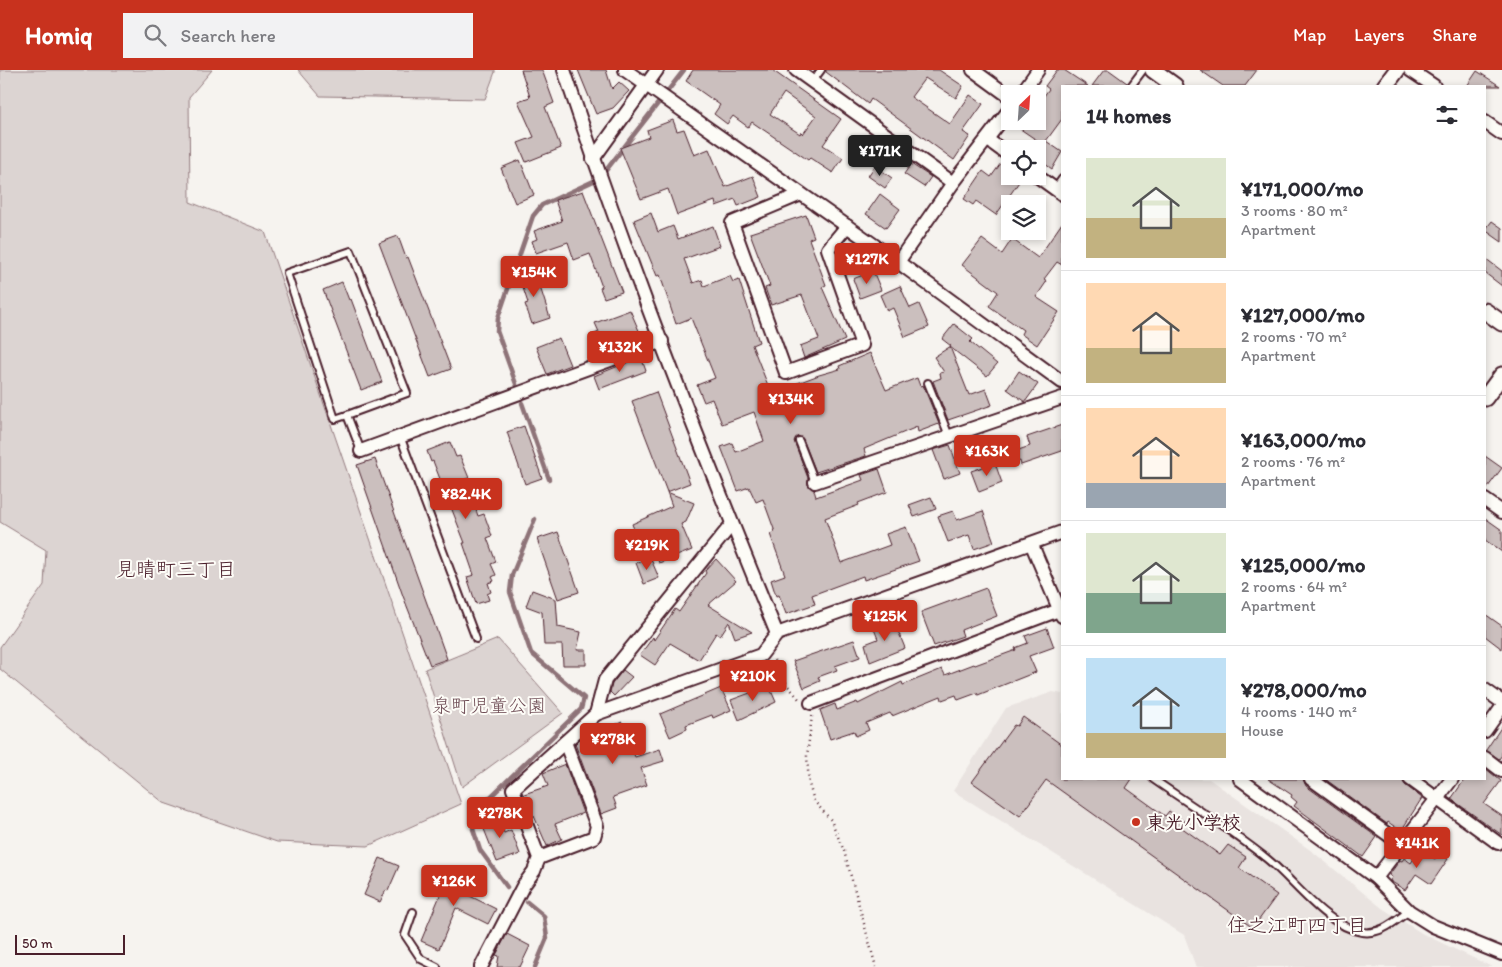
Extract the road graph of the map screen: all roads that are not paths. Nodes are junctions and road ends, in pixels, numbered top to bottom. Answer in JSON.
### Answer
{"nodes":[{"id":1,"x":564,"y":70,"type":"edge"},
{"id":2,"x":624,"y":70,"type":"edge"},
{"id":3,"x":657,"y":70,"type":"edge"},
{"id":4,"x":796,"y":70,"type":"edge"},
{"id":5,"x":821,"y":70,"type":"edge"},
{"id":6,"x":972,"y":70,"type":"edge"},
{"id":7,"x":1038,"y":70,"type":"edge"},
{"id":8,"x":1143,"y":70,"type":"edge"},
{"id":9,"x":1153,"y":70,"type":"edge"},
{"id":10,"x":1397,"y":70,"type":"edge"},
{"id":11,"x":1410,"y":70,"type":"edge"},
{"id":12,"x":812,"y":82,"type":"junction"},
{"id":13,"x":646,"y":85,"type":"junction"},
{"id":14,"x":1027,"y":85,"type":"edge"},
{"id":15,"x":1132,"y":85,"type":"edge"},
{"id":16,"x":1175,"y":85,"type":"edge"},
{"id":17,"x":1386,"y":85,"type":"edge"},
{"id":18,"x":1432,"y":85,"type":"edge"},
{"id":19,"x":1001,"y":91,"type":"edge"},
{"id":20,"x":1001,"y":122,"type":"edge"},
{"id":21,"x":1486,"y":123,"type":"edge"},
{"id":22,"x":1502,"y":134,"type":"edge"},
{"id":23,"x":988,"y":140,"type":"junction"},
{"id":24,"x":1001,"y":149,"type":"edge"},
{"id":25,"x":593,"y":159,"type":"junction"},
{"id":26,"x":1046,"y":181,"type":"edge"},
{"id":27,"x":953,"y":183,"type":"junction"},
{"id":28,"x":1060,"y":188,"type":"edge"},
{"id":29,"x":801,"y":194,"type":"junction"},
{"id":30,"x":847,"y":226,"type":"junction"},
{"id":31,"x":898,"y":262,"type":"junction"},
{"id":32,"x":1486,"y":312,"type":"edge"},
{"id":33,"x":1502,"y":323,"type":"edge"},
{"id":34,"x":662,"y":340,"type":"junction"},
{"id":35,"x":1502,"y":375,"type":"edge"},
{"id":36,"x":1061,"y":381,"type":"edge"},
{"id":37,"x":928,"y":383,"type":"dead end"},
{"id":38,"x":1486,"y":397,"type":"edge"},
{"id":39,"x":1061,"y":398,"type":"edge"},
{"id":40,"x":347,"y":415,"type":"junction"},
{"id":41,"x":400,"y":436,"type":"junction"},
{"id":42,"x":949,"y":436,"type":"junction"},
{"id":43,"x":799,"y":441,"type":"dead end"},
{"id":44,"x":361,"y":451,"type":"joint"},
{"id":45,"x":815,"y":482,"type":"joint"},
{"id":46,"x":1486,"y":501,"type":"edge"},
{"id":47,"x":1502,"y":512,"type":"edge"},
{"id":48,"x":732,"y":524,"type":"junction"},
{"id":49,"x":1061,"y":532,"type":"edge"},
{"id":50,"x":1032,"y":544,"type":"junction"},
{"id":51,"x":1061,"y":614,"type":"edge"},
{"id":52,"x":777,"y":634,"type":"junction"},
{"id":53,"x":476,"y":639,"type":"dead end"},
{"id":54,"x":1486,"y":691,"type":"edge"},
{"id":55,"x":1502,"y":702,"type":"edge"},
{"id":56,"x":811,"y":703,"type":"road end"},
{"id":57,"x":1502,"y":706,"type":"edge"},
{"id":58,"x":596,"y":714,"type":"junction"},
{"id":59,"x":1486,"y":730,"type":"edge"},
{"id":60,"x":565,"y":742,"type":"junction"},
{"id":61,"x":1486,"y":759,"type":"edge"},
{"id":62,"x":1502,"y":771,"type":"edge"},
{"id":63,"x":1153,"y":780,"type":"edge"},
{"id":64,"x":1241,"y":780,"type":"edge"},
{"id":65,"x":1312,"y":780,"type":"edge"},
{"id":66,"x":1411,"y":780,"type":"edge"},
{"id":67,"x":1451,"y":780,"type":"edge"},
{"id":68,"x":1438,"y":799,"type":"junction"},
{"id":69,"x":1498,"y":843,"type":"dead end"},
{"id":70,"x":1401,"y":844,"type":"junction"},
{"id":71,"x":539,"y":858,"type":"junction"},
{"id":72,"x":1376,"y":878,"type":"junction"},
{"id":73,"x":1409,"y":911,"type":"junction"},
{"id":74,"x":413,"y":912,"type":"dead end"},
{"id":75,"x":1502,"y":954,"type":"edge"},
{"id":76,"x":437,"y":967,"type":"edge"},
{"id":77,"x":481,"y":967,"type":"edge"}],
"edges":[{"from":1,"to":25,"type":"street"},
{"from":2,"to":13,"type":"street"},
{"from":3,"to":13,"type":"street"},
{"from":4,"to":12,"type":"street"},
{"from":5,"to":12,"type":"lane"},
{"from":6,"to":19,"type":"street"},
{"from":7,"to":14,"type":"street"},
{"from":8,"to":15,"type":"lane"},
{"from":9,"to":16,"type":"street"},
{"from":10,"to":17,"type":"street"},
{"from":11,"to":18,"type":"street"},
{"from":12,"to":27,"type":"street"},
{"from":13,"to":25,"type":"street"},
{"from":13,"to":29,"type":"street"},
{"from":20,"to":23,"type":"street"},
{"from":21,"to":22,"type":"street"},
{"from":23,"to":24,"type":"street"},
{"from":23,"to":27,"type":"street"},
{"from":25,"to":34,"type":"street"},
{"from":26,"to":28,"type":"street"},
{"from":27,"to":31,"type":"street"},
{"from":29,"to":30,"type":"street"},
{"from":29,"to":30,"type":"street"},
{"from":30,"to":31,"type":"street"},
{"from":31,"to":36,"type":"street"},
{"from":32,"to":33,"type":"street"},
{"from":34,"to":41,"type":"street"},
{"from":34,"to":48,"type":"street"},
{"from":35,"to":38,"type":"street"},
{"from":37,"to":42,"type":"lane"},
{"from":39,"to":42,"type":"street"},
{"from":40,"to":40,"type":"lane"},
{"from":40,"to":44,"type":"lane"},
{"from":41,"to":44,"type":"street"},
{"from":41,"to":53,"type":"lane"},
{"from":42,"to":45,"type":"street"},
{"from":43,"to":45,"type":"lane"},
{"from":46,"to":47,"type":"street"},
{"from":48,"to":52,"type":"street"},
{"from":48,"to":58,"type":"street"},
{"from":49,"to":50,"type":"street"},
{"from":50,"to":51,"type":"street"},
{"from":50,"to":52,"type":"street"},
{"from":51,"to":56,"type":"street"},
{"from":52,"to":58,"type":"street"},
{"from":54,"to":55,"type":"street"},
{"from":57,"to":59,"type":"street"},
{"from":58,"to":60,"type":"street"},
{"from":60,"to":71,"type":"street"},
{"from":60,"to":71,"type":"street"},
{"from":61,"to":62,"type":"street"},
{"from":63,"to":73,"type":"lane"},
{"from":64,"to":72,"type":"street"},
{"from":65,"to":70,"type":"street"},
{"from":66,"to":68,"type":"street"},
{"from":67,"to":68,"type":"street"},
{"from":68,"to":69,"type":"street"},
{"from":68,"to":70,"type":"street"},
{"from":70,"to":72,"type":"street"},
{"from":71,"to":77,"type":"street"},
{"from":72,"to":73,"type":"street"},
{"from":73,"to":75,"type":"street"},
{"from":74,"to":76,"type":"lane"}]}
